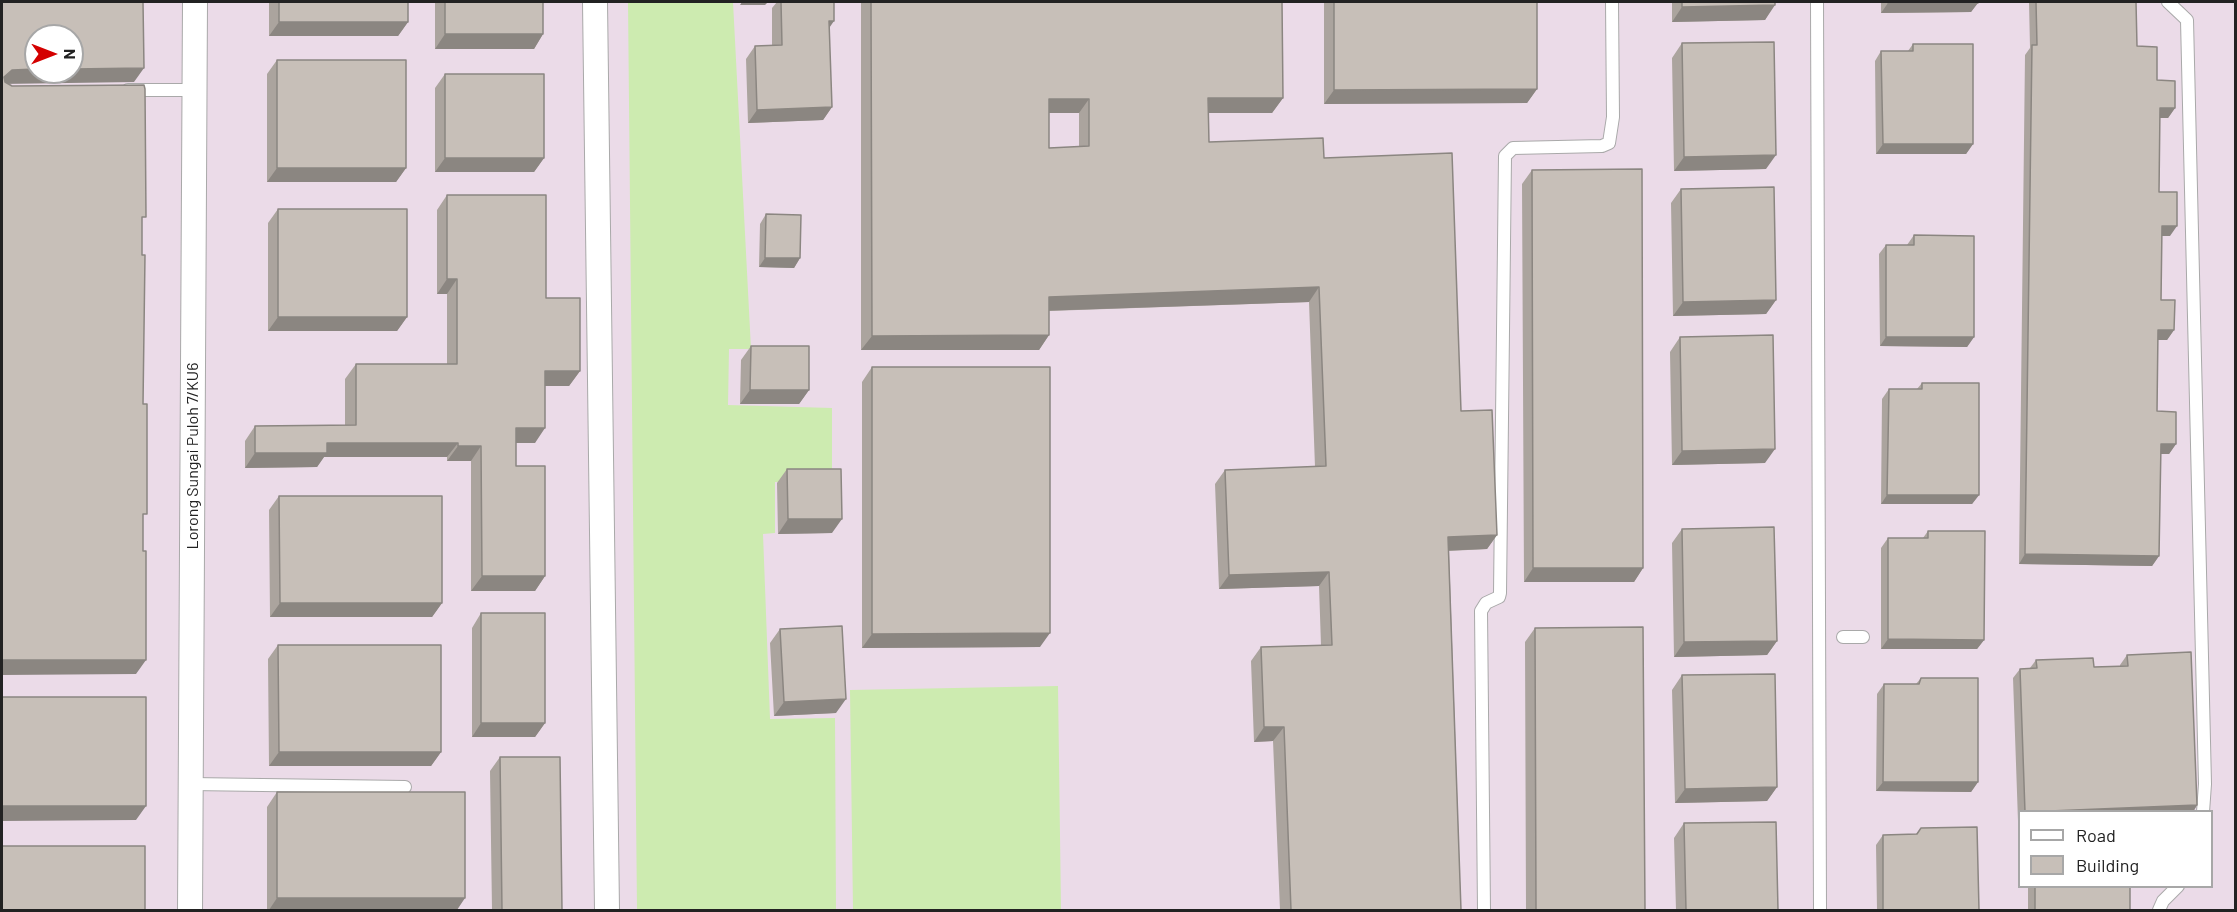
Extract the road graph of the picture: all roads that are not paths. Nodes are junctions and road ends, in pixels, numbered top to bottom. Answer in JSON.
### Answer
{"nodes":[{"id":1,"x":195,"y":2,"type":"edge"},
{"id":2,"x":595,"y":2,"type":"edge"},
{"id":3,"x":1612,"y":2,"type":"edge"},
{"id":4,"x":1817,"y":2,"type":"edge"},
{"id":5,"x":2168,"y":2,"type":"edge"},
{"id":6,"x":116,"y":90,"type":"edge"},
{"id":7,"x":196,"y":90,"type":"junction"},
{"id":8,"x":1843,"y":637,"type":"dead end"},
{"id":9,"x":1863,"y":637,"type":"dead end"},
{"id":10,"x":191,"y":784,"type":"junction"},
{"id":11,"x":405,"y":787,"type":"dead end"},
{"id":12,"x":2203,"y":810,"type":"edge"},
{"id":13,"x":2176,"y":888,"type":"edge"},
{"id":14,"x":190,"y":910,"type":"edge"},
{"id":15,"x":607,"y":910,"type":"edge"},
{"id":16,"x":1484,"y":910,"type":"edge"},
{"id":17,"x":1820,"y":910,"type":"edge"},
{"id":18,"x":2158,"y":910,"type":"edge"}],
"edges":[{"from":1,"to":7,"type":"street","name":"Lorong Sungai Puloh 7/KU6"},
{"from":2,"to":15,"type":"street"},
{"from":3,"to":16,"type":"lane"},
{"from":4,"to":17,"type":"lane"},
{"from":5,"to":12,"type":"lane"},
{"from":6,"to":7,"type":"lane"},
{"from":7,"to":10,"type":"street","name":"Lorong Sungai Puloh 7/KU6"},
{"from":8,"to":9,"type":"lane"},
{"from":10,"to":11,"type":"lane"},
{"from":10,"to":14,"type":"street","name":"Lorong Sungai Puloh 7/KU6"},
{"from":13,"to":18,"type":"lane"}]}
